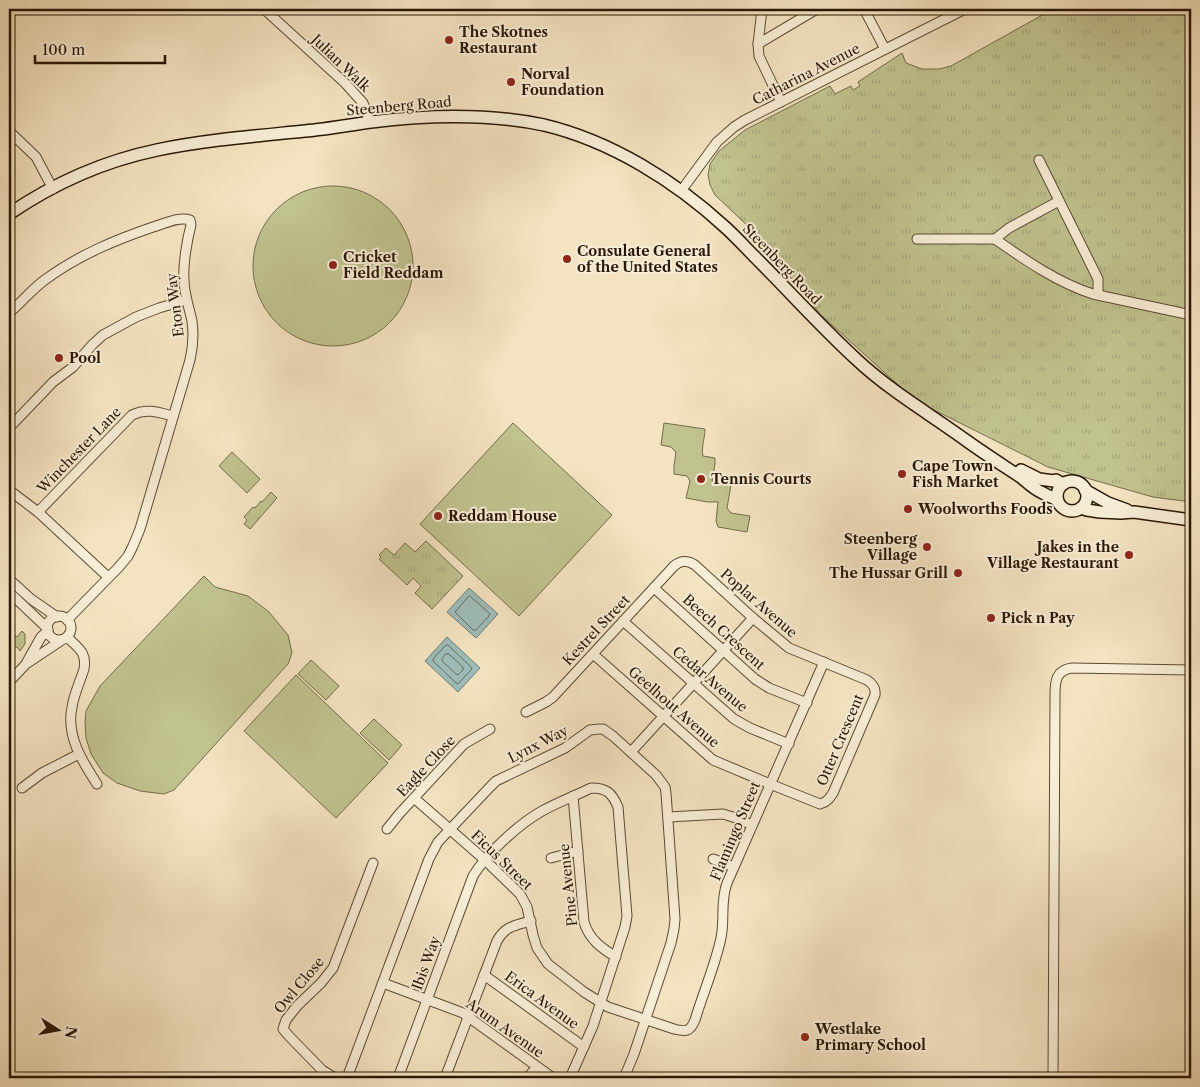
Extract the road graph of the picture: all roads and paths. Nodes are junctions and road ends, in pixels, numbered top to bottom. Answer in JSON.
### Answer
{"nodes":[{"id":1,"x":264,"y":9,"type":"edge"},
{"id":2,"x":762,"y":9,"type":"edge"},
{"id":3,"x":817,"y":9,"type":"edge"},
{"id":4,"x":864,"y":9,"type":"edge"},
{"id":5,"x":965,"y":9,"type":"edge"},
{"id":6,"x":758,"y":44,"type":"junction"},
{"id":7,"x":885,"y":49,"type":"junction"},
{"id":8,"x":781,"y":102,"type":"junction"},
{"id":9,"x":370,"y":122,"type":"junction"},
{"id":10,"x":9,"y":131,"type":"edge"},
{"id":11,"x":1039,"y":160,"type":"dead end"},
{"id":12,"x":53,"y":189,"type":"junction"},
{"id":13,"x":681,"y":191,"type":"junction"},
{"id":14,"x":1059,"y":202,"type":"junction"},
{"id":15,"x":9,"y":214,"type":"edge"},
{"id":16,"x":917,"y":239,"type":"dead end"},
{"id":17,"x":995,"y":239,"type":"junction"},
{"id":18,"x":1098,"y":295,"type":"junction"},
{"id":19,"x":186,"y":300,"type":"junction"},
{"id":20,"x":9,"y":313,"type":"edge"},
{"id":21,"x":1191,"y":315,"type":"edge"},
{"id":22,"x":172,"y":416,"type":"junction"},
{"id":23,"x":9,"y":428,"type":"edge"},
{"id":24,"x":967,"y":440,"type":"junction"},
{"id":25,"x":1063,"y":484,"type":"junction"},
{"id":26,"x":9,"y":490,"type":"edge"},
{"id":27,"x":1085,"y":490,"type":"junction"},
{"id":28,"x":1057,"y":500,"type":"junction"},
{"id":29,"x":1081,"y":508,"type":"junction"},
{"id":30,"x":38,"y":512,"type":"junction"},
{"id":31,"x":1134,"y":512,"type":"junction"},
{"id":32,"x":1191,"y":520,"type":"edge"},
{"id":33,"x":682,"y":561,"type":"joint"},
{"id":34,"x":108,"y":577,"type":"junction"},
{"id":35,"x":9,"y":579,"type":"edge"},
{"id":36,"x":654,"y":588,"type":"junction"},
{"id":37,"x":12,"y":590,"type":"edge"},
{"id":38,"x":57,"y":617,"type":"junction"},
{"id":39,"x":753,"y":618,"type":"junction"},
{"id":40,"x":67,"y":620,"type":"junction"},
{"id":41,"x":623,"y":621,"type":"junction"},
{"id":42,"x":48,"y":630,"type":"junction"},
{"id":43,"x":64,"y":639,"type":"junction"},
{"id":44,"x":724,"y":651,"type":"junction"},
{"id":45,"x":593,"y":654,"type":"junction"},
{"id":46,"x":824,"y":662,"type":"junction"},
{"id":47,"x":26,"y":664,"type":"junction"},
{"id":48,"x":1191,"y":670,"type":"edge"},
{"id":49,"x":9,"y":682,"type":"edge"},
{"id":50,"x":694,"y":683,"type":"junction"},
{"id":51,"x":874,"y":687,"type":"joint"},
{"id":52,"x":807,"y":703,"type":"junction"},
{"id":53,"x":526,"y":712,"type":"dead end"},
{"id":54,"x":663,"y":716,"type":"junction"},
{"id":55,"x":490,"y":728,"type":"dead end"},
{"id":56,"x":789,"y":744,"type":"junction"},
{"id":57,"x":631,"y":752,"type":"junction"},
{"id":58,"x":79,"y":754,"type":"junction"},
{"id":59,"x":97,"y":784,"type":"dead end"},
{"id":60,"x":770,"y":784,"type":"junction"},
{"id":61,"x":22,"y":788,"type":"dead end"},
{"id":62,"x":574,"y":796,"type":"junction"},
{"id":63,"x":414,"y":798,"type":"junction"},
{"id":64,"x":668,"y":817,"type":"junction"},
{"id":65,"x":752,"y":825,"type":"junction"},
{"id":66,"x":387,"y":829,"type":"dead end"},
{"id":67,"x":450,"y":829,"type":"junction"},
{"id":68,"x":578,"y":851,"type":"junction"},
{"id":69,"x":551,"y":858,"type":"dead end"},
{"id":70,"x":713,"y":859,"type":"dead end"},
{"id":71,"x":485,"y":860,"type":"junction"},
{"id":72,"x":373,"y":863,"type":"dead end"},
{"id":73,"x":734,"y":867,"type":"junction"},
{"id":74,"x":530,"y":921,"type":"junction"},
{"id":75,"x":616,"y":957,"type":"junction"},
{"id":76,"x":484,"y":975,"type":"junction"},
{"id":77,"x":383,"y":983,"type":"junction"},
{"id":78,"x":428,"y":1000,"type":"junction"},
{"id":79,"x":601,"y":1002,"type":"junction"},
{"id":80,"x":469,"y":1017,"type":"junction"},
{"id":81,"x":645,"y":1020,"type":"junction"},
{"id":82,"x":584,"y":1047,"type":"junction"},
{"id":83,"x":537,"y":1067,"type":"junction"},
{"id":84,"x":336,"y":1078,"type":"edge"},
{"id":85,"x":347,"y":1078,"type":"edge"},
{"id":86,"x":398,"y":1078,"type":"edge"},
{"id":87,"x":445,"y":1078,"type":"edge"},
{"id":88,"x":527,"y":1078,"type":"edge"},
{"id":89,"x":553,"y":1078,"type":"edge"},
{"id":90,"x":570,"y":1078,"type":"edge"},
{"id":91,"x":624,"y":1078,"type":"edge"},
{"id":92,"x":1053,"y":1078,"type":"edge"}],
"edges":[{"from":1,"to":9,"type":"street","name":"Julian Walk"},
{"from":2,"to":6,"type":"street"},
{"from":3,"to":6,"type":"street"},
{"from":4,"to":7,"type":"street"},
{"from":5,"to":7,"type":"street","name":"Catharina Avenue"},
{"from":6,"to":8,"type":"street"},
{"from":7,"to":8,"type":"street","name":"Catharina Avenue"},
{"from":8,"to":13,"type":"street","name":"Catharina Avenue"},
{"from":9,"to":12,"type":"main road","name":"Steenberg Road"},
{"from":9,"to":13,"type":"main road","name":"Steenberg Road"},
{"from":10,"to":12,"type":"street"},
{"from":11,"to":14,"type":"street"},
{"from":12,"to":15,"type":"main road","name":"Steenberg Road"},
{"from":13,"to":24,"type":"main road","name":"Steenberg Road"},
{"from":14,"to":17,"type":"street"},
{"from":14,"to":18,"type":"street"},
{"from":16,"to":17,"type":"street"},
{"from":17,"to":18,"type":"street"},
{"from":18,"to":21,"type":"street"},
{"from":19,"to":20,"type":"street","name":"Eton Way"},
{"from":19,"to":22,"type":"street","name":"Eton Way"},
{"from":19,"to":23,"type":"street"},
{"from":22,"to":30,"type":"street","name":"Winchester Lane"},
{"from":22,"to":34,"type":"street","name":"Eton Way"},
{"from":24,"to":25,"type":"main road","name":"Steenberg Road"},
{"from":24,"to":28,"type":"main road","name":"Steenberg Road"},
{"from":25,"to":27,"type":"main road"},
{"from":25,"to":28,"type":"main road"},
{"from":26,"to":30,"type":"street"},
{"from":27,"to":29,"type":"main road"},
{"from":27,"to":31,"type":"main road"},
{"from":28,"to":29,"type":"main road"},
{"from":29,"to":31,"type":"main road"},
{"from":30,"to":34,"type":"street"},
{"from":31,"to":32,"type":"main road"},
{"from":33,"to":36,"type":"street","name":"Kestrel Street"},
{"from":33,"to":39,"type":"street","name":"Poplar Avenue"},
{"from":34,"to":40,"type":"street","name":"Eton Way"},
{"from":35,"to":37,"type":"street"},
{"from":36,"to":41,"type":"street","name":"Kestrel Street"},
{"from":36,"to":44,"type":"street","name":"Beech Crescent"},
{"from":37,"to":38,"type":"street"},
{"from":37,"to":42,"type":"street"},
{"from":38,"to":40,"type":"street"},
{"from":38,"to":42,"type":"street"},
{"from":39,"to":44,"type":"street"},
{"from":39,"to":46,"type":"street","name":"Poplar Avenue"},
{"from":40,"to":43,"type":"street"},
{"from":41,"to":45,"type":"street","name":"Kestrel Street"},
{"from":41,"to":50,"type":"street","name":"Cedar Avenue"},
{"from":42,"to":43,"type":"street"},
{"from":42,"to":47,"type":"street"},
{"from":43,"to":47,"type":"street"},
{"from":43,"to":58,"type":"street"},
{"from":44,"to":50,"type":"street"},
{"from":44,"to":52,"type":"street","name":"Beech Crescent"},
{"from":45,"to":53,"type":"street","name":"Kestrel Street"},
{"from":45,"to":54,"type":"street","name":"Geelhout Avenue"},
{"from":46,"to":51,"type":"street","name":"Poplar Avenue"},
{"from":46,"to":52,"type":"street","name":"Flamingo Street"},
{"from":47,"to":49,"type":"street"},
{"from":48,"to":92,"type":"street"},
{"from":50,"to":54,"type":"street"},
{"from":50,"to":56,"type":"street","name":"Cedar Avenue"},
{"from":51,"to":60,"type":"street","name":"Otter Crescent"},
{"from":52,"to":56,"type":"street","name":"Flamingo Street"},
{"from":54,"to":57,"type":"street"},
{"from":54,"to":60,"type":"street","name":"Geelhout Avenue"},
{"from":55,"to":63,"type":"street","name":"Eagle Close"},
{"from":56,"to":60,"type":"street","name":"Flamingo Street"},
{"from":57,"to":64,"type":"street","name":"Lynx Way"},
{"from":57,"to":67,"type":"street","name":"Lynx Way"},
{"from":58,"to":59,"type":"street"},
{"from":58,"to":61,"type":"street"},
{"from":60,"to":65,"type":"street","name":"Flamingo Street"},
{"from":62,"to":68,"type":"street","name":"Pine Avenue"},
{"from":62,"to":71,"type":"street","name":"Ibis Way"},
{"from":62,"to":75,"type":"street","name":"Ibis Way"},
{"from":63,"to":66,"type":"street","name":"Eagle Close"},
{"from":63,"to":67,"type":"street","name":"Ficus Street"},
{"from":64,"to":65,"type":"street"},
{"from":64,"to":81,"type":"street","name":"Lynx Way"},
{"from":65,"to":73,"type":"street","name":"Flamingo Street"},
{"from":67,"to":71,"type":"street","name":"Ficus Street"},
{"from":67,"to":77,"type":"street","name":"Lynx Way"},
{"from":68,"to":69,"type":"street"},
{"from":68,"to":75,"type":"street","name":"Pine Avenue"},
{"from":70,"to":73,"type":"street"},
{"from":71,"to":74,"type":"street","name":"Ficus Street"},
{"from":71,"to":78,"type":"street","name":"Ibis Way"},
{"from":72,"to":84,"type":"street","name":"Owl Close"},
{"from":73,"to":81,"type":"street","name":"Flamingo Street"},
{"from":74,"to":76,"type":"street"},
{"from":74,"to":79,"type":"street","name":"Ficus Street"},
{"from":75,"to":79,"type":"street","name":"Ibis Way"},
{"from":76,"to":80,"type":"street"},
{"from":76,"to":82,"type":"street","name":"Erica Avenue"},
{"from":77,"to":78,"type":"street","name":"Arum Avenue"},
{"from":77,"to":85,"type":"street","name":"Lynx Way"},
{"from":78,"to":80,"type":"street","name":"Arum Avenue"},
{"from":78,"to":86,"type":"street","name":"Ibis Way"},
{"from":79,"to":81,"type":"street","name":"Ficus Street"},
{"from":79,"to":82,"type":"street"},
{"from":80,"to":83,"type":"street","name":"Arum Avenue"},
{"from":80,"to":87,"type":"street"},
{"from":81,"to":91,"type":"street","name":"Lynx Way"},
{"from":82,"to":90,"type":"street"},
{"from":83,"to":88,"type":"street"},
{"from":83,"to":89,"type":"street","name":"Arum Avenue"}]}
